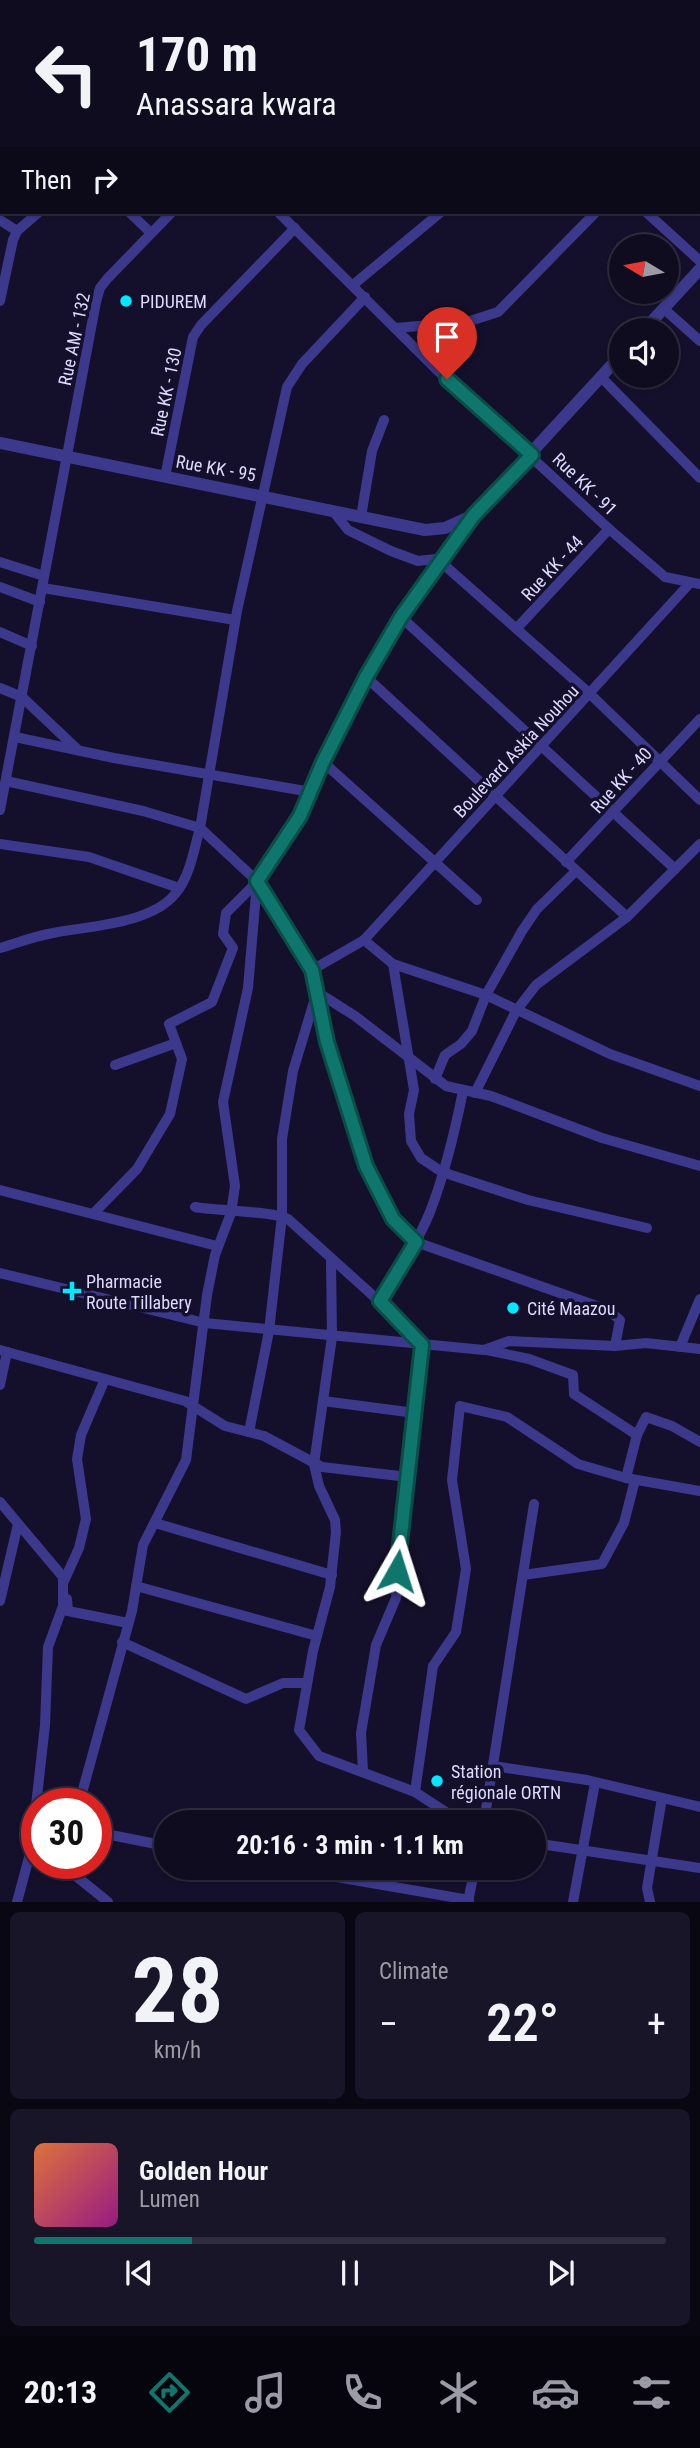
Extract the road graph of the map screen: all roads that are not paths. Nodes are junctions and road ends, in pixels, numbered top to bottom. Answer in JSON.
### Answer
{"nodes":[{"id":1,"x":37,"y":214,"type":"edge"},
{"id":2,"x":132,"y":214,"type":"edge"},
{"id":3,"x":170,"y":214,"type":"edge"},
{"id":4,"x":282,"y":214,"type":"edge"},
{"id":5,"x":594,"y":214,"type":"edge"},
{"id":6,"x":648,"y":214,"type":"edge"},
{"id":7,"x":428,"y":217,"type":"edge"},
{"id":8,"x":0,"y":220,"type":"edge"},
{"id":9,"x":295,"y":228,"type":"junction"},
{"id":10,"x":17,"y":232,"type":"junction"},
{"id":11,"x":151,"y":233,"type":"junction"},
{"id":12,"x":700,"y":261,"type":"edge"},
{"id":13,"x":700,"y":269,"type":"edge"},
{"id":14,"x":353,"y":285,"type":"junction"},
{"id":15,"x":365,"y":298,"type":"junction"},
{"id":16,"x":0,"y":301,"type":"edge"},
{"id":17,"x":663,"y":308,"type":"junction"},
{"id":18,"x":654,"y":318,"type":"edge"},
{"id":19,"x":395,"y":328,"type":"junction"},
{"id":20,"x":700,"y":341,"type":"edge"},
{"id":21,"x":609,"y":368,"type":"edge"},
{"id":22,"x":601,"y":377,"type":"junction"},
{"id":23,"x":384,"y":420,"type":"dead end"},
{"id":24,"x":0,"y":443,"type":"edge"},
{"id":25,"x":532,"y":455,"type":"junction"},
{"id":26,"x":66,"y":458,"type":"junction"},
{"id":27,"x":165,"y":477,"type":"junction"},
{"id":28,"x":700,"y":478,"type":"edge"},
{"id":29,"x":264,"y":495,"type":"junction"},
{"id":30,"x":333,"y":511,"type":"junction"},
{"id":31,"x":474,"y":515,"type":"junction"},
{"id":32,"x":361,"y":517,"type":"junction"},
{"id":33,"x":609,"y":529,"type":"junction"},
{"id":34,"x":443,"y":560,"type":"junction"},
{"id":35,"x":0,"y":562,"type":"edge"},
{"id":36,"x":44,"y":576,"type":"junction"},
{"id":37,"x":695,"y":583,"type":"edge"},
{"id":38,"x":0,"y":587,"type":"edge"},
{"id":39,"x":43,"y":588,"type":"junction"},
{"id":40,"x":40,"y":601,"type":"junction"},
{"id":41,"x":401,"y":617,"type":"junction"},
{"id":42,"x":235,"y":620,"type":"junction"},
{"id":43,"x":517,"y":628,"type":"junction"},
{"id":44,"x":0,"y":632,"type":"edge"},
{"id":45,"x":32,"y":646,"type":"junction"},
{"id":46,"x":366,"y":677,"type":"junction"},
{"id":47,"x":0,"y":688,"type":"edge"},
{"id":48,"x":589,"y":694,"type":"junction"},
{"id":49,"x":22,"y":697,"type":"junction"},
{"id":50,"x":700,"y":719,"type":"edge"},
{"id":51,"x":15,"y":737,"type":"junction"},
{"id":52,"x":541,"y":748,"type":"junction"},
{"id":53,"x":79,"y":751,"type":"junction"},
{"id":54,"x":660,"y":760,"type":"junction"},
{"id":55,"x":323,"y":762,"type":"junction"},
{"id":56,"x":211,"y":775,"type":"junction"},
{"id":57,"x":6,"y":781,"type":"junction"},
{"id":58,"x":311,"y":792,"type":"junction"},
{"id":59,"x":497,"y":796,"type":"junction"},
{"id":60,"x":700,"y":800,"type":"edge"},
{"id":61,"x":0,"y":810,"type":"edge"},
{"id":62,"x":614,"y":813,"type":"junction"},
{"id":63,"x":200,"y":828,"type":"junction"},
{"id":64,"x":0,"y":844,"type":"edge"},
{"id":65,"x":700,"y":844,"type":"edge"},
{"id":66,"x":434,"y":861,"type":"junction"},
{"id":67,"x":566,"y":862,"type":"junction"},
{"id":68,"x":675,"y":869,"type":"junction"},
{"id":69,"x":576,"y":871,"type":"junction"},
{"id":70,"x":257,"y":881,"type":"junction"},
{"id":71,"x":180,"y":888,"type":"junction"},
{"id":72,"x":477,"y":900,"type":"dead end"},
{"id":73,"x":627,"y":917,"type":"junction"},
{"id":74,"x":364,"y":940,"type":"junction"},
{"id":75,"x":0,"y":948,"type":"edge"},
{"id":76,"x":393,"y":964,"type":"junction"},
{"id":77,"x":312,"y":970,"type":"junction"},
{"id":78,"x":317,"y":992,"type":"junction"},
{"id":79,"x":486,"y":995,"type":"junction"},
{"id":80,"x":516,"y":1011,"type":"junction"},
{"id":81,"x":176,"y":1043,"type":"junction"},
{"id":82,"x":407,"y":1057,"type":"junction"},
{"id":83,"x":115,"y":1065,"type":"dead end"},
{"id":84,"x":435,"y":1079,"type":"junction"},
{"id":85,"x":700,"y":1086,"type":"edge"},
{"id":86,"x":463,"y":1091,"type":"junction"},
{"id":87,"x":475,"y":1093,"type":"junction"},
{"id":88,"x":700,"y":1166,"type":"edge"},
{"id":89,"x":442,"y":1172,"type":"junction"},
{"id":90,"x":0,"y":1190,"type":"edge"},
{"id":91,"x":195,"y":1207,"type":"dead end"},
{"id":92,"x":230,"y":1213,"type":"junction"},
{"id":93,"x":93,"y":1214,"type":"junction"},
{"id":94,"x":282,"y":1216,"type":"junction"},
{"id":95,"x":647,"y":1228,"type":"dead end"},
{"id":96,"x":416,"y":1242,"type":"junction"},
{"id":97,"x":217,"y":1246,"type":"junction"},
{"id":98,"x":331,"y":1261,"type":"junction"},
{"id":99,"x":0,"y":1273,"type":"edge"},
{"id":100,"x":700,"y":1298,"type":"edge"},
{"id":101,"x":380,"y":1301,"type":"junction"},
{"id":102,"x":205,"y":1323,"type":"junction"},
{"id":103,"x":269,"y":1331,"type":"junction"},
{"id":104,"x":332,"y":1337,"type":"junction"},
{"id":105,"x":422,"y":1345,"type":"junction"},
{"id":106,"x":615,"y":1346,"type":"junction"},
{"id":107,"x":680,"y":1347,"type":"junction"},
{"id":108,"x":700,"y":1349,"type":"edge"},
{"id":109,"x":484,"y":1350,"type":"junction"},
{"id":110,"x":4,"y":1351,"type":"edge"},
{"id":111,"x":106,"y":1379,"type":"junction"},
{"id":112,"x":0,"y":1385,"type":"edge"},
{"id":113,"x":323,"y":1401,"type":"junction"},
{"id":114,"x":195,"y":1405,"type":"junction"},
{"id":115,"x":415,"y":1413,"type":"junction"},
{"id":116,"x":249,"y":1432,"type":"junction"},
{"id":117,"x":636,"y":1434,"type":"junction"},
{"id":118,"x":700,"y":1442,"type":"edge"},
{"id":119,"x":314,"y":1464,"type":"junction"},
{"id":120,"x":408,"y":1477,"type":"junction"},
{"id":121,"x":630,"y":1479,"type":"junction"},
{"id":122,"x":700,"y":1491,"type":"edge"},
{"id":123,"x":0,"y":1502,"type":"edge"},
{"id":124,"x":534,"y":1504,"type":"dead end"},
{"id":125,"x":155,"y":1522,"type":"junction"},
{"id":126,"x":18,"y":1524,"type":"junction"},
{"id":127,"x":332,"y":1575,"type":"junction"},
{"id":128,"x":523,"y":1575,"type":"junction"},
{"id":129,"x":63,"y":1577,"type":"junction"},
{"id":130,"x":136,"y":1586,"type":"junction"},
{"id":131,"x":0,"y":1601,"type":"edge"},
{"id":132,"x":128,"y":1623,"type":"junction"},
{"id":133,"x":317,"y":1636,"type":"junction"},
{"id":134,"x":122,"y":1642,"type":"junction"},
{"id":135,"x":306,"y":1683,"type":"junction"},
{"id":136,"x":493,"y":1766,"type":"junction"},
{"id":137,"x":363,"y":1771,"type":"junction"},
{"id":138,"x":595,"y":1783,"type":"junction"},
{"id":139,"x":83,"y":1788,"type":"edge"},
{"id":140,"x":415,"y":1792,"type":"junction"},
{"id":141,"x":662,"y":1798,"type":"junction"},
{"id":142,"x":700,"y":1807,"type":"edge"},
{"id":143,"x":443,"y":1810,"type":"edge"},
{"id":144,"x":486,"y":1810,"type":"edge"},
{"id":145,"x":112,"y":1835,"type":"edge"},
{"id":146,"x":154,"y":1844,"type":"edge"},
{"id":147,"x":546,"y":1845,"type":"edge"},
{"id":148,"x":584,"y":1850,"type":"junction"},
{"id":149,"x":652,"y":1860,"type":"junction"},
{"id":150,"x":700,"y":1868,"type":"edge"},
{"id":151,"x":80,"y":1879,"type":"edge"},
{"id":152,"x":347,"y":1880,"type":"edge"},
{"id":153,"x":473,"y":1880,"type":"edge"},
{"id":154,"x":404,"y":1891,"type":"junction"},
{"id":155,"x":469,"y":1901,"type":"edge"},
{"id":156,"x":17,"y":1902,"type":"edge"},
{"id":157,"x":108,"y":1902,"type":"edge"},
{"id":158,"x":397,"y":1902,"type":"edge"},
{"id":159,"x":573,"y":1902,"type":"edge"},
{"id":160,"x":650,"y":1902,"type":"edge"}],
"edges":[{"from":1,"to":10,"type":"street"},
{"from":2,"to":11,"type":"street"},
{"from":3,"to":11,"type":"street","name":"Rue AM - 132"},
{"from":4,"to":9,"type":"street","name":"Rue KK - 91"},
{"from":5,"to":19,"type":"street"},
{"from":6,"to":12,"type":"street"},
{"from":7,"to":14,"type":"street"},
{"from":8,"to":10,"type":"street"},
{"from":9,"to":14,"type":"street","name":"Rue KK - 91"},
{"from":9,"to":27,"type":"street","name":"Rue KK - 130"},
{"from":10,"to":16,"type":"street"},
{"from":11,"to":26,"type":"street","name":"Rue AM - 132"},
{"from":13,"to":17,"type":"street"},
{"from":14,"to":15,"type":"street","name":"Rue KK - 91"},
{"from":15,"to":19,"type":"street","name":"Rue KK - 91"},
{"from":15,"to":29,"type":"street"},
{"from":17,"to":18,"type":"street"},
{"from":17,"to":20,"type":"street"},
{"from":19,"to":25,"type":"street","name":"Rue KK - 91"},
{"from":21,"to":22,"type":"street"},
{"from":22,"to":25,"type":"street"},
{"from":22,"to":28,"type":"street"},
{"from":23,"to":32,"type":"street"},
{"from":24,"to":26,"type":"street","name":"Rue KK - 95"},
{"from":25,"to":31,"type":"street"},
{"from":25,"to":33,"type":"street","name":"Rue KK - 91"},
{"from":26,"to":27,"type":"street","name":"Rue KK - 95"},
{"from":26,"to":36,"type":"street","name":"Rue AM - 132"},
{"from":27,"to":29,"type":"street","name":"Rue KK - 95"},
{"from":29,"to":30,"type":"street","name":"Rue KK - 95"},
{"from":29,"to":42,"type":"street"},
{"from":30,"to":32,"type":"street","name":"Rue KK - 95"},
{"from":30,"to":34,"type":"street"},
{"from":31,"to":32,"type":"street","name":"Rue KK - 95"},
{"from":31,"to":34,"type":"street"},
{"from":33,"to":37,"type":"street","name":"Rue KK - 91"},
{"from":33,"to":43,"type":"street","name":"Rue KK - 44"},
{"from":34,"to":41,"type":"street"},
{"from":34,"to":43,"type":"street"},
{"from":35,"to":36,"type":"street"},
{"from":36,"to":39,"type":"street","name":"Rue AM - 132"},
{"from":37,"to":48,"type":"street","name":"Boulevard Askia Nouhou"},
{"from":38,"to":40,"type":"street"},
{"from":39,"to":40,"type":"street","name":"Rue AM - 132"},
{"from":39,"to":42,"type":"street"},
{"from":40,"to":45,"type":"street","name":"Rue AM - 132"},
{"from":41,"to":46,"type":"street"},
{"from":41,"to":52,"type":"street"},
{"from":42,"to":56,"type":"street"},
{"from":43,"to":48,"type":"street"},
{"from":44,"to":45,"type":"street"},
{"from":45,"to":49,"type":"street","name":"Rue AM - 132"},
{"from":46,"to":55,"type":"street"},
{"from":46,"to":59,"type":"street"},
{"from":47,"to":49,"type":"street"},
{"from":48,"to":52,"type":"street","name":"Boulevard Askia Nouhou"},
{"from":48,"to":54,"type":"street"},
{"from":49,"to":51,"type":"street","name":"Rue AM - 132"},
{"from":49,"to":53,"type":"street"},
{"from":50,"to":54,"type":"street","name":"Rue KK - 40"},
{"from":51,"to":53,"type":"street"},
{"from":51,"to":57,"type":"street","name":"Rue AM - 132"},
{"from":52,"to":59,"type":"street","name":"Boulevard Askia Nouhou"},
{"from":52,"to":62,"type":"street"},
{"from":53,"to":56,"type":"street"},
{"from":54,"to":60,"type":"street"},
{"from":54,"to":62,"type":"street","name":"Rue KK - 40"},
{"from":55,"to":58,"type":"street"},
{"from":55,"to":66,"type":"street"},
{"from":56,"to":58,"type":"street"},
{"from":56,"to":63,"type":"street"},
{"from":57,"to":61,"type":"street","name":"Rue AM - 132"},
{"from":57,"to":63,"type":"street"},
{"from":58,"to":70,"type":"street"},
{"from":59,"to":66,"type":"street","name":"Boulevard Askia Nouhou"},
{"from":59,"to":67,"type":"street"},
{"from":62,"to":67,"type":"street","name":"Rue KK - 40"},
{"from":62,"to":68,"type":"street"},
{"from":63,"to":70,"type":"street"},
{"from":63,"to":71,"type":"street"},
{"from":64,"to":71,"type":"street"},
{"from":65,"to":68,"type":"street"},
{"from":66,"to":72,"type":"street"},
{"from":66,"to":74,"type":"street","name":"Boulevard Askia Nouhou"},
{"from":67,"to":69,"type":"street"},
{"from":68,"to":73,"type":"street"},
{"from":69,"to":73,"type":"street"},
{"from":69,"to":79,"type":"street"},
{"from":70,"to":77,"type":"street"},
{"from":70,"to":81,"type":"street"},
{"from":70,"to":92,"type":"street"},
{"from":71,"to":75,"type":"street"},
{"from":73,"to":80,"type":"street"},
{"from":74,"to":76,"type":"street"},
{"from":74,"to":77,"type":"street","name":"Boulevard Askia Nouhou"},
{"from":76,"to":79,"type":"street"},
{"from":76,"to":82,"type":"street"},
{"from":77,"to":78,"type":"street"},
{"from":78,"to":82,"type":"street"},
{"from":78,"to":94,"type":"street"},
{"from":78,"to":96,"type":"street"},
{"from":79,"to":80,"type":"street"},
{"from":79,"to":84,"type":"street"},
{"from":80,"to":85,"type":"street"},
{"from":80,"to":87,"type":"street"},
{"from":81,"to":83,"type":"street"},
{"from":81,"to":93,"type":"street"},
{"from":82,"to":84,"type":"street"},
{"from":82,"to":89,"type":"street"},
{"from":84,"to":86,"type":"street"},
{"from":86,"to":87,"type":"street"},
{"from":86,"to":89,"type":"street"},
{"from":87,"to":88,"type":"street"},
{"from":89,"to":95,"type":"street"},
{"from":89,"to":96,"type":"street"},
{"from":90,"to":93,"type":"street"},
{"from":91,"to":92,"type":"street"},
{"from":92,"to":94,"type":"street"},
{"from":92,"to":97,"type":"street"},
{"from":93,"to":97,"type":"street"},
{"from":94,"to":98,"type":"street"},
{"from":94,"to":103,"type":"street"},
{"from":96,"to":101,"type":"street"},
{"from":96,"to":106,"type":"street"},
{"from":97,"to":102,"type":"street"},
{"from":98,"to":101,"type":"street"},
{"from":98,"to":104,"type":"street"},
{"from":99,"to":102,"type":"street"},
{"from":100,"to":107,"type":"street"},
{"from":101,"to":105,"type":"street"},
{"from":102,"to":103,"type":"street"},
{"from":102,"to":114,"type":"street"},
{"from":103,"to":104,"type":"street"},
{"from":103,"to":116,"type":"street"},
{"from":104,"to":105,"type":"street"},
{"from":104,"to":113,"type":"street"},
{"from":105,"to":109,"type":"street"},
{"from":105,"to":115,"type":"street"},
{"from":106,"to":107,"type":"street"},
{"from":106,"to":109,"type":"street"},
{"from":107,"to":108,"type":"street"},
{"from":109,"to":117,"type":"street"},
{"from":110,"to":111,"type":"street"},
{"from":110,"to":112,"type":"street"},
{"from":111,"to":114,"type":"street"},
{"from":111,"to":129,"type":"street"},
{"from":113,"to":115,"type":"street"},
{"from":113,"to":119,"type":"street"},
{"from":114,"to":116,"type":"street"},
{"from":114,"to":125,"type":"street"},
{"from":115,"to":120,"type":"street"},
{"from":116,"to":119,"type":"street"},
{"from":117,"to":118,"type":"street"},
{"from":117,"to":121,"type":"street"},
{"from":119,"to":120,"type":"street"},
{"from":119,"to":127,"type":"street"},
{"from":120,"to":137,"type":"street"},
{"from":121,"to":122,"type":"street"},
{"from":121,"to":128,"type":"street"},
{"from":121,"to":140,"type":"street"},
{"from":123,"to":126,"type":"street"},
{"from":124,"to":128,"type":"street"},
{"from":125,"to":127,"type":"street"},
{"from":125,"to":130,"type":"street"},
{"from":126,"to":129,"type":"street"},
{"from":126,"to":131,"type":"street"},
{"from":127,"to":133,"type":"street"},
{"from":128,"to":136,"type":"street"},
{"from":129,"to":132,"type":"street"},
{"from":129,"to":156,"type":"street"},
{"from":130,"to":132,"type":"street"},
{"from":130,"to":133,"type":"street"},
{"from":132,"to":134,"type":"street"},
{"from":133,"to":135,"type":"street"},
{"from":134,"to":135,"type":"street"},
{"from":134,"to":139,"type":"street"},
{"from":135,"to":137,"type":"street"},
{"from":136,"to":138,"type":"street"},
{"from":136,"to":144,"type":"street"},
{"from":137,"to":140,"type":"street"},
{"from":138,"to":141,"type":"street"},
{"from":138,"to":148,"type":"street"},
{"from":140,"to":143,"type":"street"},
{"from":141,"to":142,"type":"street"},
{"from":141,"to":149,"type":"street"},
{"from":145,"to":146,"type":"street"},
{"from":147,"to":148,"type":"street"},
{"from":148,"to":149,"type":"street"},
{"from":148,"to":159,"type":"street"},
{"from":149,"to":150,"type":"street"},
{"from":149,"to":160,"type":"street"},
{"from":151,"to":157,"type":"street"},
{"from":152,"to":154,"type":"street"},
{"from":153,"to":155,"type":"street"},
{"from":154,"to":155,"type":"street"},
{"from":154,"to":158,"type":"street"}]}
